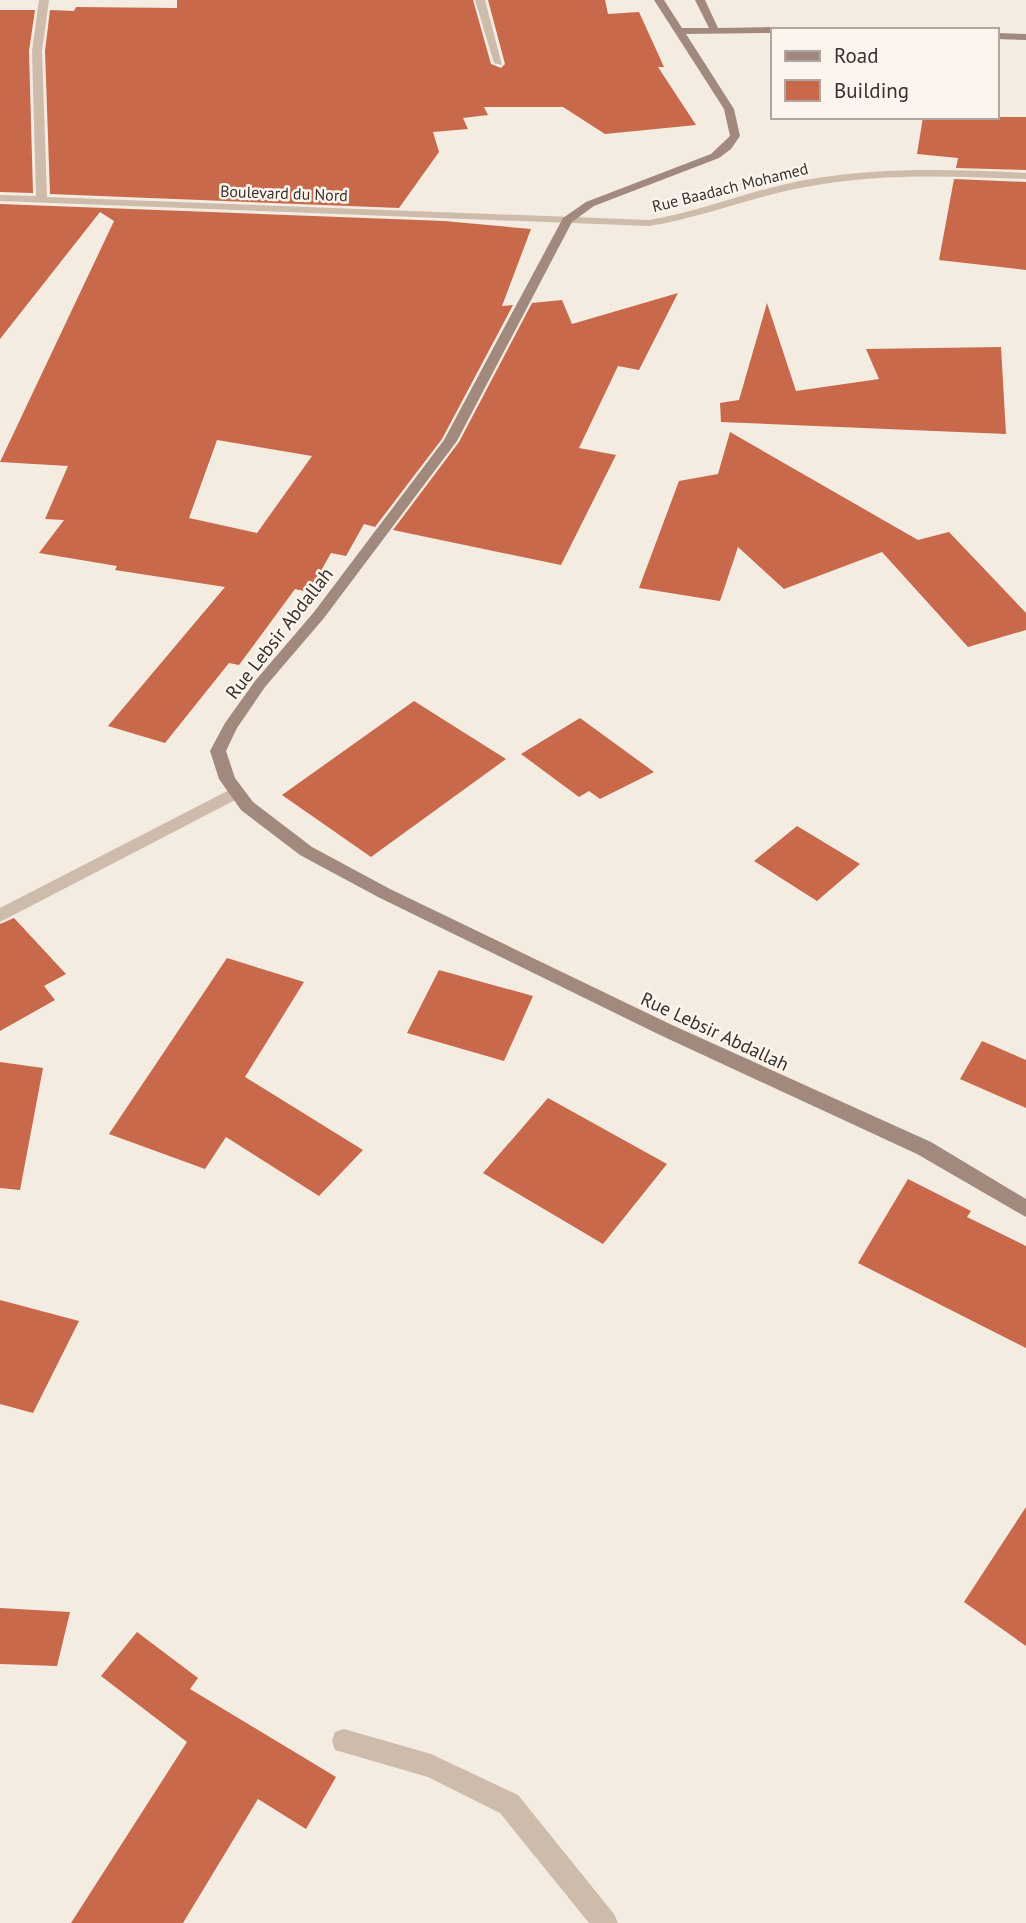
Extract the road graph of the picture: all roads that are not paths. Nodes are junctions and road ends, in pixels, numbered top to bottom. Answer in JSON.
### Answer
{"nodes":[{"id":1,"x":44,"y":0,"type":"edge"},
{"id":2,"x":481,"y":0,"type":"edge"},
{"id":3,"x":659,"y":0,"type":"edge"},
{"id":4,"x":700,"y":0,"type":"edge"},
{"id":5,"x":714,"y":29,"type":"junction"},
{"id":6,"x":677,"y":30,"type":"junction"},
{"id":7,"x":771,"y":30,"type":"edge"},
{"id":8,"x":998,"y":36,"type":"edge"},
{"id":9,"x":1026,"y":37,"type":"edge"},
{"id":10,"x":499,"y":63,"type":"dead end"},
{"id":11,"x":1026,"y":176,"type":"edge"},
{"id":12,"x":0,"y":198,"type":"edge"},
{"id":13,"x":41,"y":201,"type":"junction"},
{"id":14,"x":567,"y":220,"type":"junction"},
{"id":15,"x":237,"y":792,"type":"junction"},
{"id":16,"x":0,"y":916,"type":"edge"},
{"id":17,"x":1026,"y":1209,"type":"edge"},
{"id":18,"x":344,"y":1741,"type":"dead end"},
{"id":19,"x":605,"y":1923,"type":"edge"}],
"edges":[{"from":1,"to":13,"type":"street"},
{"from":2,"to":10,"type":"street"},
{"from":3,"to":6,"type":"street"},
{"from":4,"to":5,"type":"street"},
{"from":5,"to":6,"type":"street"},
{"from":5,"to":7,"type":"street"},
{"from":6,"to":14,"type":"street"},
{"from":8,"to":9,"type":"street"},
{"from":11,"to":14,"type":"street","name":"Rue Baadach Mohamed"},
{"from":12,"to":13,"type":"street","name":"Boulevard du Nord"},
{"from":13,"to":14,"type":"street","name":"Boulevard du Nord"},
{"from":14,"to":15,"type":"street","name":"Rue Lebsir Abdallah"},
{"from":15,"to":16,"type":"street"},
{"from":15,"to":17,"type":"street","name":"Rue Lebsir Abdallah"},
{"from":18,"to":19,"type":"street"}]}
